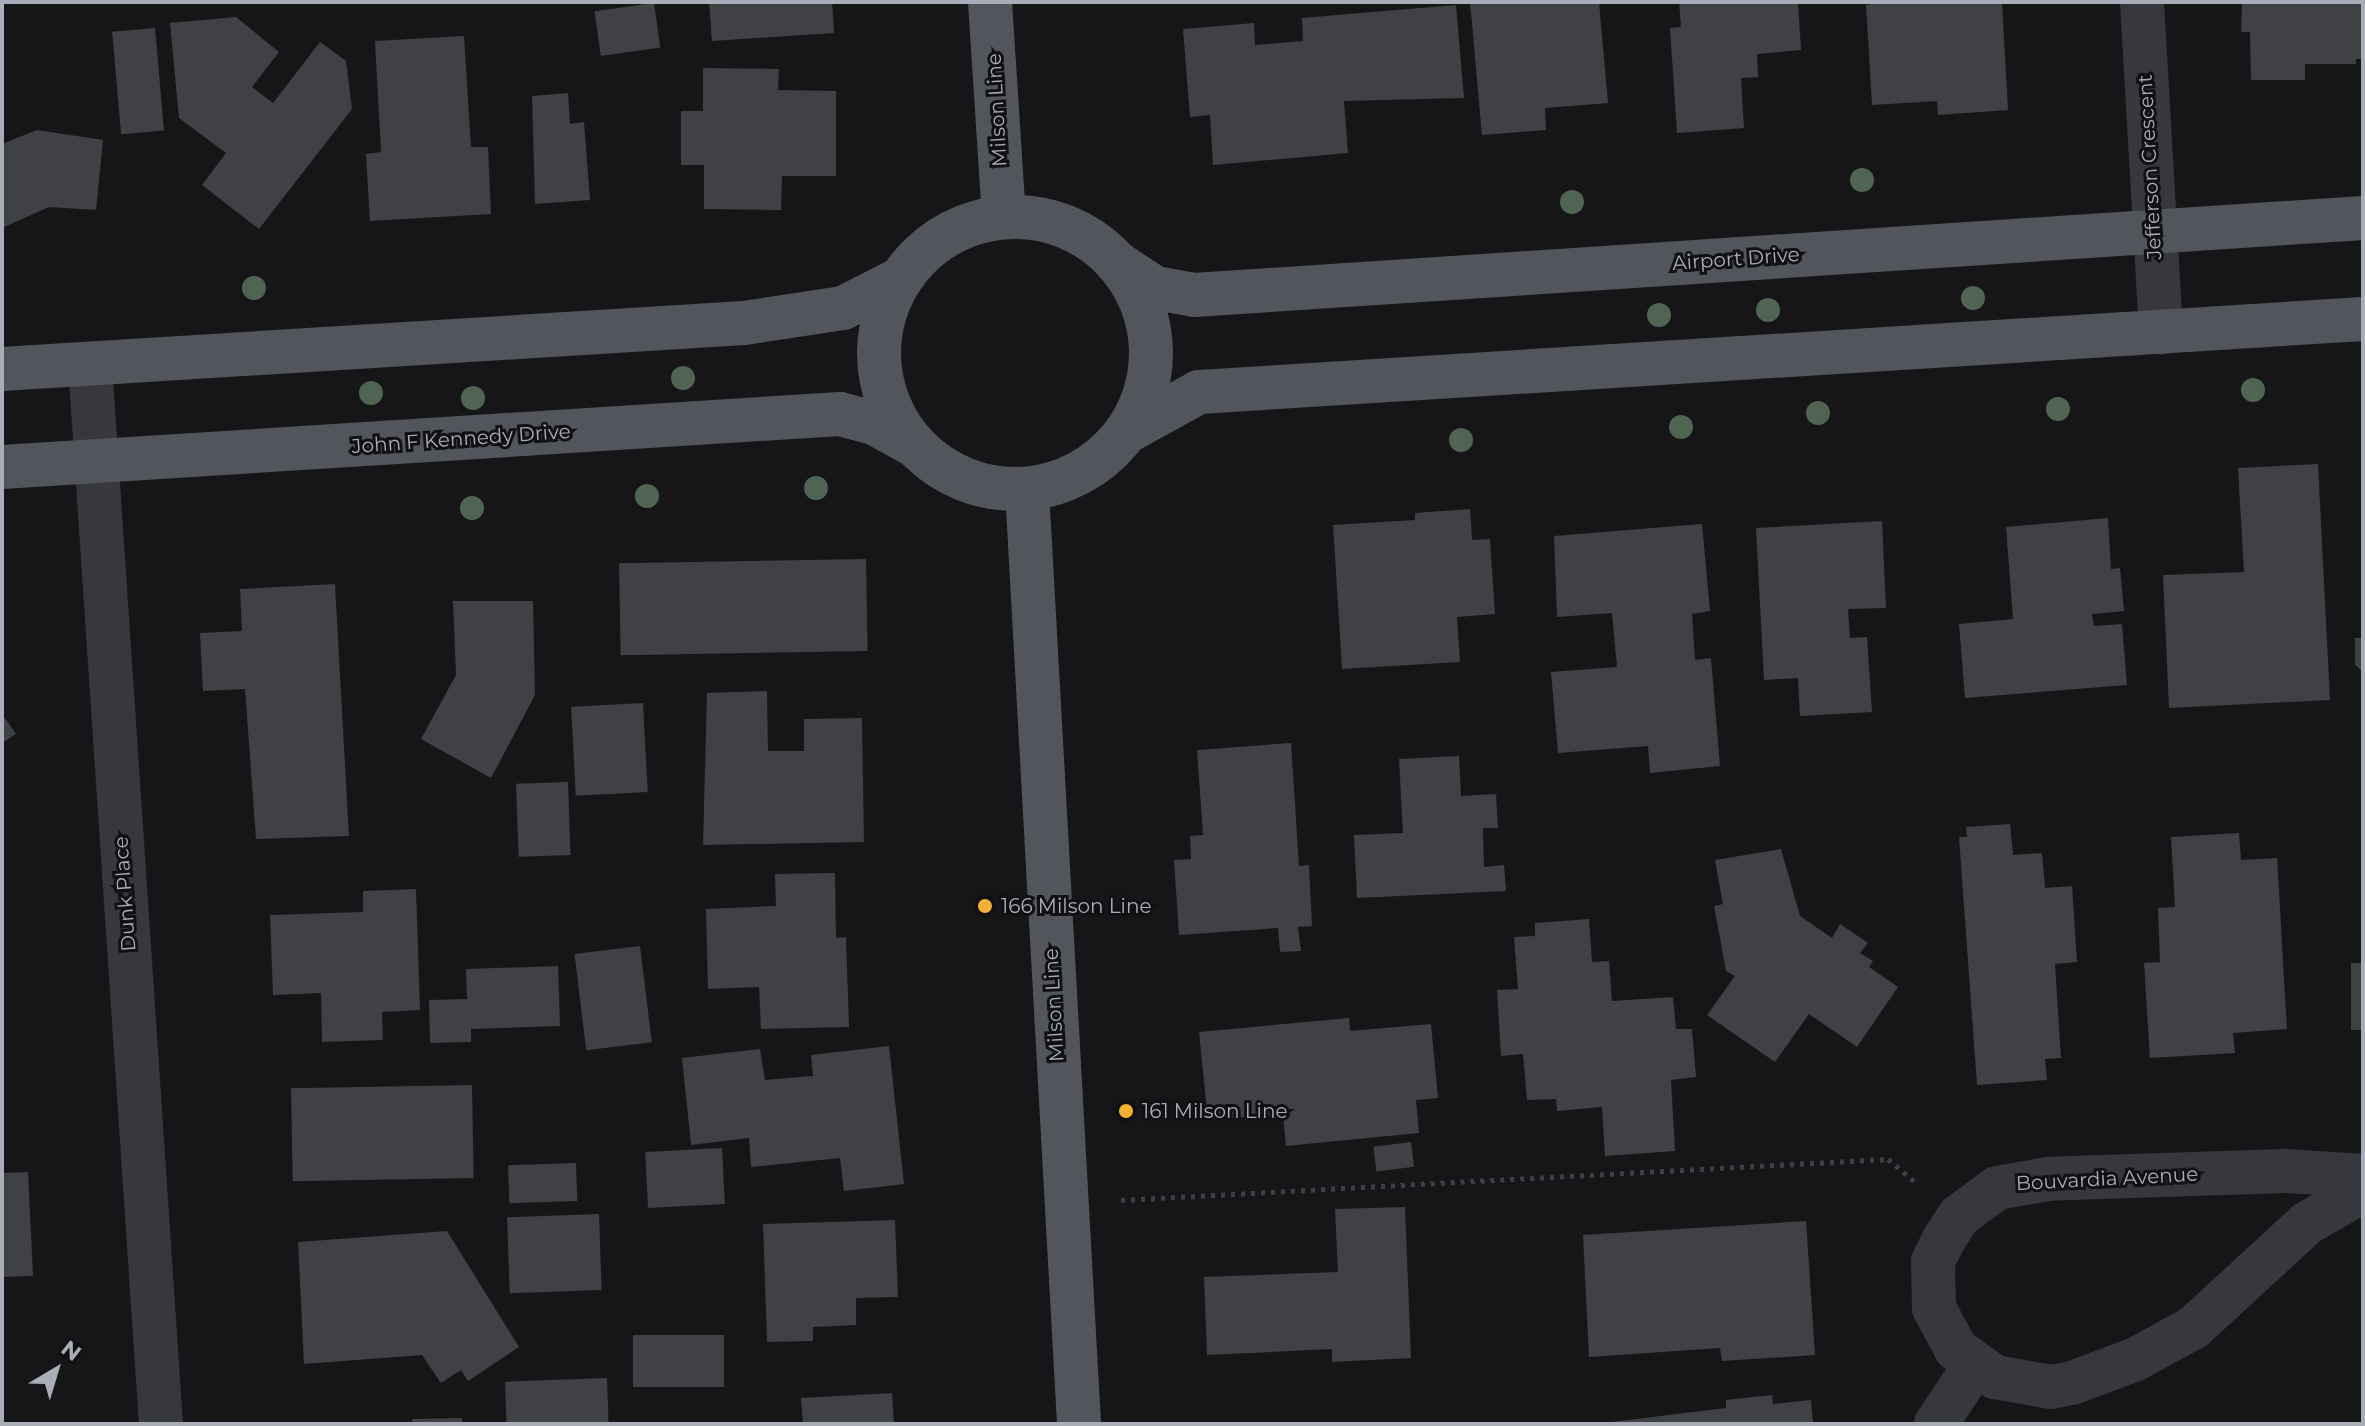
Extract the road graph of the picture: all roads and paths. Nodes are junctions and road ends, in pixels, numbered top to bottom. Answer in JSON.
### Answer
{"nodes":[{"id":1,"x":990,"y":2,"type":"edge"},
{"id":2,"x":2142,"y":2,"type":"edge"},
{"id":3,"x":1004,"y":217,"type":"junction"},
{"id":4,"x":2363,"y":218,"type":"edge"},
{"id":5,"x":2153,"y":231,"type":"junction"},
{"id":6,"x":1117,"y":263,"type":"junction"},
{"id":7,"x":902,"y":278,"type":"junction"},
{"id":8,"x":2363,"y":319,"type":"edge"},
{"id":9,"x":2161,"y":332,"type":"junction"},
{"id":10,"x":90,"y":364,"type":"junction"},
{"id":11,"x":2,"y":369,"type":"edge"},
{"id":12,"x":1128,"y":431,"type":"junction"},
{"id":13,"x":914,"y":445,"type":"junction"},
{"id":14,"x":96,"y":458,"type":"junction"},
{"id":15,"x":2,"y":467,"type":"edge"},
{"id":16,"x":1027,"y":490,"type":"junction"},
{"id":17,"x":2363,"y":1176,"type":"edge"},
{"id":18,"x":2363,"y":1191,"type":"edge"},
{"id":19,"x":1065,"y":1203,"type":"junction"},
{"id":20,"x":1959,"y":1216,"type":"junction"},
{"id":21,"x":1975,"y":1365,"type":"junction"},
{"id":22,"x":161,"y":1424,"type":"edge"},
{"id":23,"x":1079,"y":1424,"type":"edge"},
{"id":24,"x":1936,"y":1424,"type":"edge"}],
"edges":[{"from":1,"to":3,"type":"main road","name":"Milson Line"},
{"from":2,"to":5,"type":"street","name":"Jefferson Crescent"},
{"from":3,"to":6,"type":"main road"},
{"from":3,"to":7,"type":"main road"},
{"from":4,"to":5,"type":"main road","name":"Airport Drive"},
{"from":5,"to":6,"type":"main road","name":"Airport Drive"},
{"from":5,"to":9,"type":"street","name":"Jefferson Crescent"},
{"from":6,"to":12,"type":"main road"},
{"from":7,"to":10,"type":"main road"},
{"from":7,"to":13,"type":"main road"},
{"from":8,"to":9,"type":"main road"},
{"from":9,"to":12,"type":"main road"},
{"from":10,"to":11,"type":"main road"},
{"from":10,"to":14,"type":"street","name":"Dunk Place"},
{"from":12,"to":16,"type":"main road"},
{"from":13,"to":14,"type":"main road","name":"John F Kennedy Drive"},
{"from":13,"to":16,"type":"main road"},
{"from":14,"to":15,"type":"main road","name":"John F Kennedy Drive"},
{"from":14,"to":22,"type":"street","name":"Dunk Place"},
{"from":16,"to":19,"type":"main road","name":"Milson Line"},
{"from":17,"to":20,"type":"street","name":"Bouvardia Avenue"},
{"from":18,"to":21,"type":"street","name":"Bouvardia Avenue"},
{"from":19,"to":20,"type":"path"},
{"from":19,"to":23,"type":"main road","name":"Milson Line"},
{"from":20,"to":21,"type":"street","name":"Bouvardia Avenue"},
{"from":21,"to":24,"type":"street"}]}
